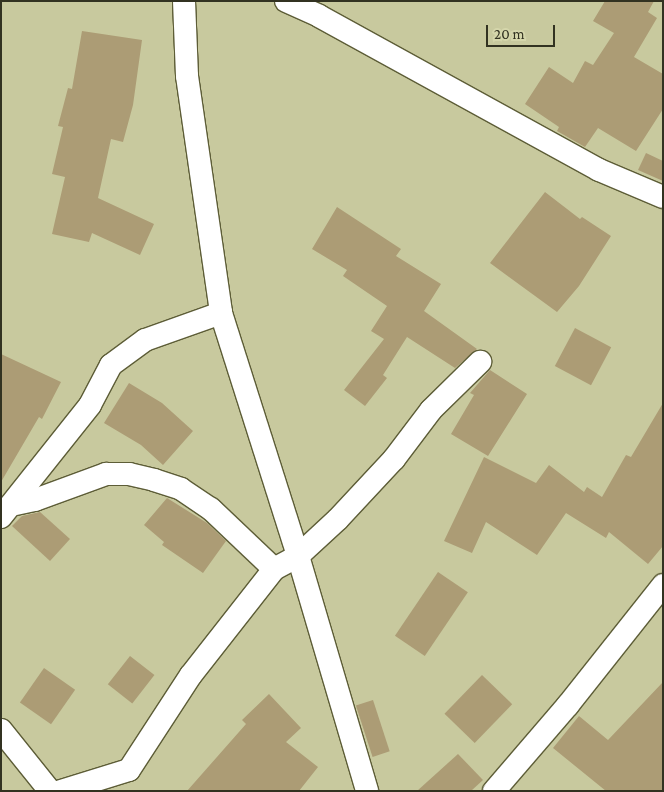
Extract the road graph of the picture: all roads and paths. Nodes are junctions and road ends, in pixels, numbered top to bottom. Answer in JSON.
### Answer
{"nodes":[{"id":1,"x":184,"y":1,"type":"edge"},
{"id":2,"x":286,"y":1,"type":"edge"},
{"id":3,"x":663,"y":197,"type":"edge"},
{"id":4,"x":221,"y":313,"type":"junction"},
{"id":5,"x":480,"y":362,"type":"dead end"},
{"id":6,"x":6,"y":511,"type":"edge"},
{"id":7,"x":298,"y":556,"type":"junction"},
{"id":8,"x":274,"y":570,"type":"junction"},
{"id":9,"x":663,"y":585,"type":"edge"},
{"id":10,"x":1,"y":730,"type":"edge"},
{"id":11,"x":50,"y":791,"type":"edge"},
{"id":12,"x":61,"y":791,"type":"edge"},
{"id":13,"x":367,"y":791,"type":"edge"},
{"id":14,"x":494,"y":791,"type":"edge"}],
"edges":[{"from":1,"to":4,"type":"street"},
{"from":2,"to":3,"type":"street"},
{"from":4,"to":6,"type":"street"},
{"from":4,"to":7,"type":"street"},
{"from":5,"to":7,"type":"street"},
{"from":6,"to":8,"type":"street"},
{"from":7,"to":8,"type":"street"},
{"from":7,"to":13,"type":"street"},
{"from":8,"to":12,"type":"street"},
{"from":9,"to":14,"type":"street"},
{"from":10,"to":11,"type":"street"}]}
